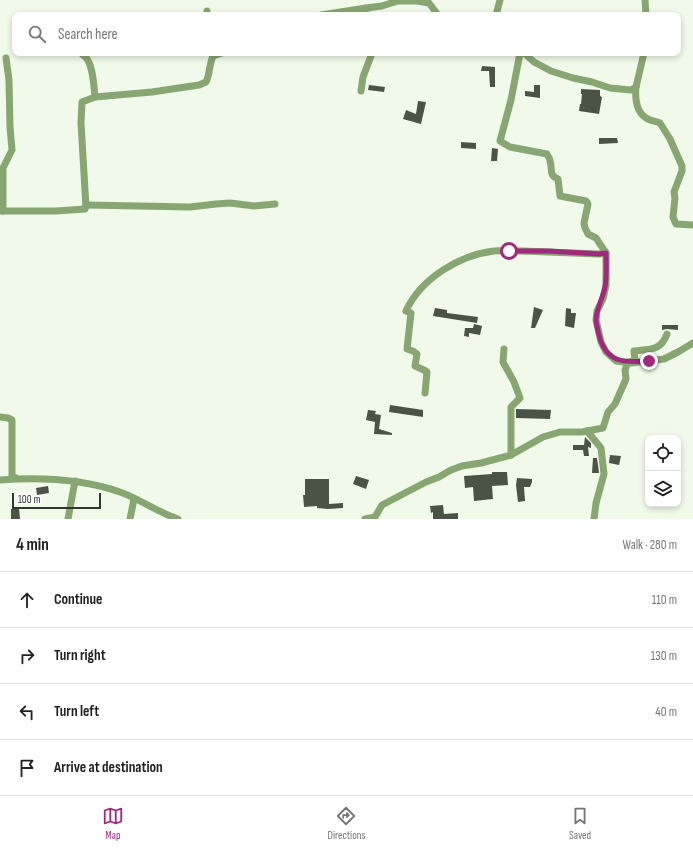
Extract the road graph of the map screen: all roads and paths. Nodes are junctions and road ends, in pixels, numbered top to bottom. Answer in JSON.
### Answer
{"nodes":[{"id":1,"x":500,"y":0,"type":"edge"},
{"id":2,"x":645,"y":0,"type":"edge"},
{"id":3,"x":366,"y":12,"type":"edge"},
{"id":4,"x":436,"y":12,"type":"edge"},
{"id":5,"x":497,"y":12,"type":"edge"},
{"id":6,"x":646,"y":12,"type":"edge"},
{"id":7,"x":86,"y":56,"type":"edge"},
{"id":8,"x":213,"y":56,"type":"edge"},
{"id":9,"x":371,"y":56,"type":"edge"},
{"id":10,"x":519,"y":56,"type":"edge"},
{"id":11,"x":527,"y":56,"type":"edge"},
{"id":12,"x":643,"y":56,"type":"edge"},
{"id":13,"x":6,"y":58,"type":"dead end"},
{"id":14,"x":636,"y":87,"type":"junction"},
{"id":15,"x":361,"y":91,"type":"dead end"},
{"id":16,"x":95,"y":97,"type":"junction"},
{"id":17,"x":275,"y":204,"type":"dead end"},
{"id":18,"x":86,"y":205,"type":"junction"},
{"id":19,"x":1,"y":211,"type":"edge"},
{"id":20,"x":693,"y":226,"type":"edge"},
{"id":21,"x":606,"y":253,"type":"junction"},
{"id":22,"x":667,"y":334,"type":"dead end"},
{"id":23,"x":693,"y":343,"type":"edge"},
{"id":24,"x":504,"y":349,"type":"dead end"},
{"id":25,"x":628,"y":362,"type":"junction"},
{"id":26,"x":425,"y":393,"type":"dead end"},
{"id":27,"x":0,"y":417,"type":"edge"},
{"id":28,"x":587,"y":431,"type":"junction"},
{"id":29,"x":511,"y":455,"type":"junction"},
{"id":30,"x":16,"y":478,"type":"junction"},
{"id":31,"x":0,"y":480,"type":"edge"},
{"id":32,"x":75,"y":481,"type":"junction"},
{"id":33,"x":134,"y":499,"type":"junction"},
{"id":34,"x":375,"y":518,"type":"edge"},
{"id":35,"x":68,"y":519,"type":"edge"},
{"id":36,"x":130,"y":519,"type":"edge"},
{"id":37,"x":178,"y":519,"type":"edge"},
{"id":38,"x":365,"y":519,"type":"edge"},
{"id":39,"x":594,"y":519,"type":"edge"}],
"edges":[{"from":1,"to":5,"type":"street"},
{"from":2,"to":6,"type":"street"},
{"from":3,"to":4,"type":"street"},
{"from":7,"to":16,"type":"street"},
{"from":8,"to":16,"type":"street"},
{"from":9,"to":15,"type":"street"},
{"from":10,"to":21,"type":"street"},
{"from":11,"to":14,"type":"street"},
{"from":12,"to":14,"type":"street"},
{"from":13,"to":19,"type":"street"},
{"from":14,"to":20,"type":"street"},
{"from":16,"to":18,"type":"street"},
{"from":17,"to":18,"type":"street"},
{"from":18,"to":19,"type":"street"},
{"from":21,"to":25,"type":"street"},
{"from":21,"to":26,"type":"street"},
{"from":22,"to":25,"type":"street"},
{"from":23,"to":25,"type":"street"},
{"from":24,"to":29,"type":"street"},
{"from":25,"to":28,"type":"street"},
{"from":27,"to":30,"type":"street"},
{"from":28,"to":29,"type":"street"},
{"from":28,"to":39,"type":"street"},
{"from":29,"to":34,"type":"street"},
{"from":30,"to":31,"type":"street"},
{"from":30,"to":32,"type":"street"},
{"from":32,"to":33,"type":"street"},
{"from":32,"to":35,"type":"street"},
{"from":33,"to":36,"type":"street"},
{"from":33,"to":37,"type":"street"},
{"from":34,"to":38,"type":"street"}]}
